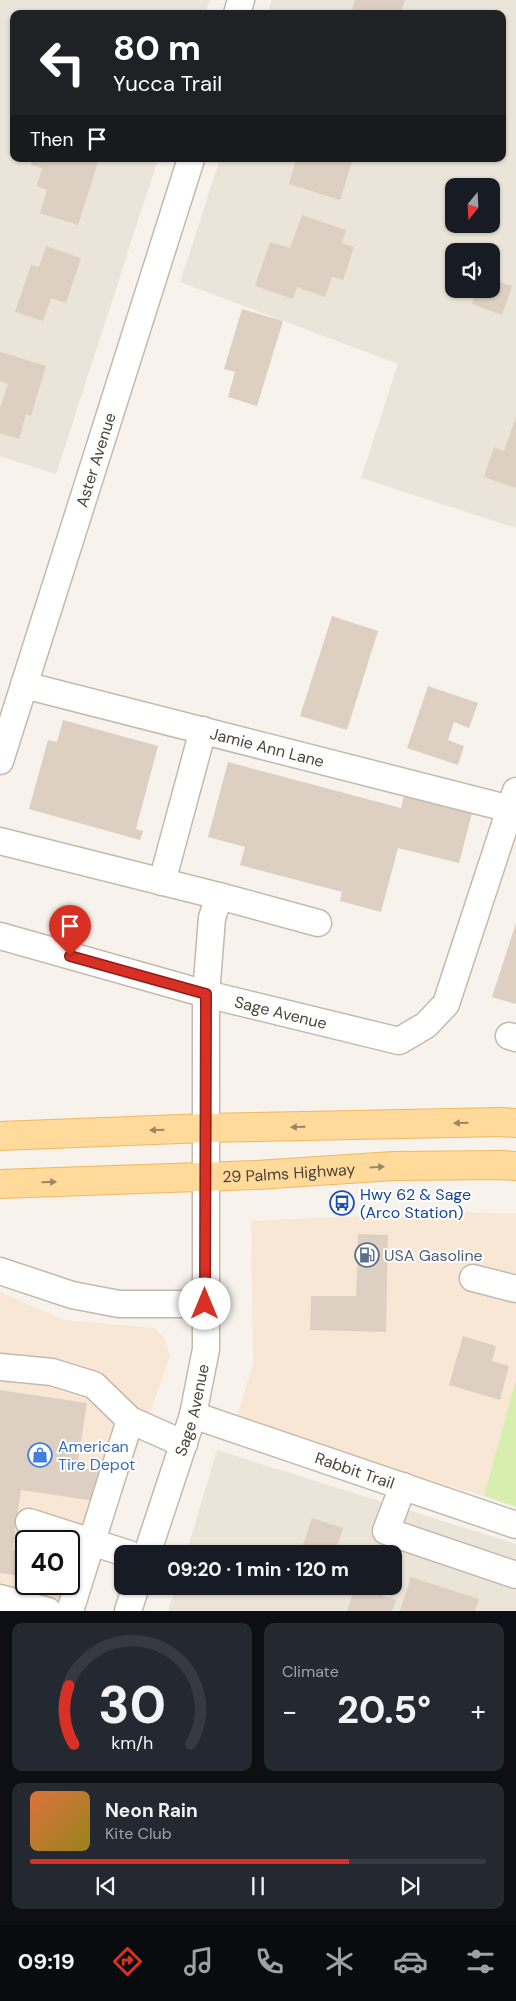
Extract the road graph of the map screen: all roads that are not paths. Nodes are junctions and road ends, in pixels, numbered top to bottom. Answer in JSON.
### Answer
{"nodes":[{"id":1,"x":190,"y":162,"type":"edge"},
{"id":2,"x":24,"y":684,"type":"junction"},
{"id":3,"x":203,"y":730,"type":"junction"},
{"id":4,"x":0,"y":761,"type":"edge"},
{"id":5,"x":513,"y":800,"type":"edge"},
{"id":6,"x":0,"y":841,"type":"edge"},
{"id":7,"x":507,"y":848,"type":"edge"},
{"id":8,"x":162,"y":882,"type":"junction"},
{"id":9,"x":220,"y":896,"type":"junction"},
{"id":10,"x":318,"y":923,"type":"dead end"},
{"id":11,"x":0,"y":936,"type":"edge"},
{"id":12,"x":206,"y":994,"type":"junction"},
{"id":13,"x":516,"y":1123,"type":"edge"},
{"id":14,"x":206,"y":1128,"type":"junction"},
{"id":15,"x":0,"y":1136,"type":"edge"},
{"id":16,"x":516,"y":1166,"type":"edge"},
{"id":17,"x":206,"y":1176,"type":"junction"},
{"id":18,"x":0,"y":1184,"type":"edge"},
{"id":19,"x":0,"y":1271,"type":"edge"},
{"id":20,"x":473,"y":1278,"type":"dead end"},
{"id":21,"x":516,"y":1289,"type":"edge"},
{"id":22,"x":205,"y":1304,"type":"junction"},
{"id":23,"x":0,"y":1367,"type":"edge"},
{"id":24,"x":194,"y":1415,"type":"junction"},
{"id":25,"x":130,"y":1420,"type":"junction"},
{"id":26,"x":184,"y":1444,"type":"junction"},
{"id":27,"x":403,"y":1486,"type":"junction"},
{"id":28,"x":29,"y":1522,"type":"dead end"},
{"id":29,"x":516,"y":1525,"type":"edge"},
{"id":30,"x":91,"y":1542,"type":"junction"},
{"id":31,"x":150,"y":1545,"type":"edge"},
{"id":32,"x":114,"y":1549,"type":"edge"},
{"id":33,"x":516,"y":1575,"type":"edge"},
{"id":34,"x":133,"y":1595,"type":"edge"},
{"id":35,"x":0,"y":1598,"type":"edge"},
{"id":36,"x":48,"y":1611,"type":"edge"},
{"id":37,"x":70,"y":1611,"type":"edge"},
{"id":38,"x":128,"y":1611,"type":"edge"}],
"edges":[{"from":1,"to":2,"type":"street","name":"Aster Avenue"},
{"from":2,"to":3,"type":"street","name":"Jamie Ann Lane"},
{"from":2,"to":4,"type":"street","name":"Aster Avenue"},
{"from":3,"to":5,"type":"street","name":"Jamie Ann Lane"},
{"from":3,"to":8,"type":"street"},
{"from":5,"to":7,"type":"street","name":"Sage Avenue"},
{"from":6,"to":8,"type":"street"},
{"from":7,"to":12,"type":"street","name":"Sage Avenue"},
{"from":8,"to":9,"type":"street"},
{"from":9,"to":10,"type":"street"},
{"from":9,"to":12,"type":"street"},
{"from":11,"to":12,"type":"street"},
{"from":12,"to":14,"type":"street","name":"Sage Avenue"},
{"from":13,"to":14,"type":"main road","one_way":true},
{"from":14,"to":15,"type":"main road","one_way":true},
{"from":14,"to":17,"type":"street","name":"Sage Avenue"},
{"from":17,"to":16,"type":"main road","name":"29 Palms Highway","one_way":true},
{"from":18,"to":17,"type":"main road","name":"29 Palms Highway","one_way":true},
{"from":17,"to":22,"type":"street","name":"Sage Avenue"},
{"from":19,"to":22,"type":"street"},
{"from":20,"to":21,"type":"street"},
{"from":22,"to":24,"type":"street","name":"Sage Avenue"},
{"from":23,"to":25,"type":"street"},
{"from":24,"to":26,"type":"street","name":"Sage Avenue"},
{"from":24,"to":27,"type":"street","name":"Rabbit Trail"},
{"from":25,"to":26,"type":"street"},
{"from":25,"to":30,"type":"street"},
{"from":26,"to":31,"type":"street","name":"Sage Avenue"},
{"from":27,"to":29,"type":"street","name":"Rabbit Trail"},
{"from":27,"to":33,"type":"street"},
{"from":28,"to":30,"type":"street"},
{"from":30,"to":32,"type":"street"},
{"from":30,"to":37,"type":"street"},
{"from":34,"to":38,"type":"street"},
{"from":35,"to":36,"type":"street"}]}
